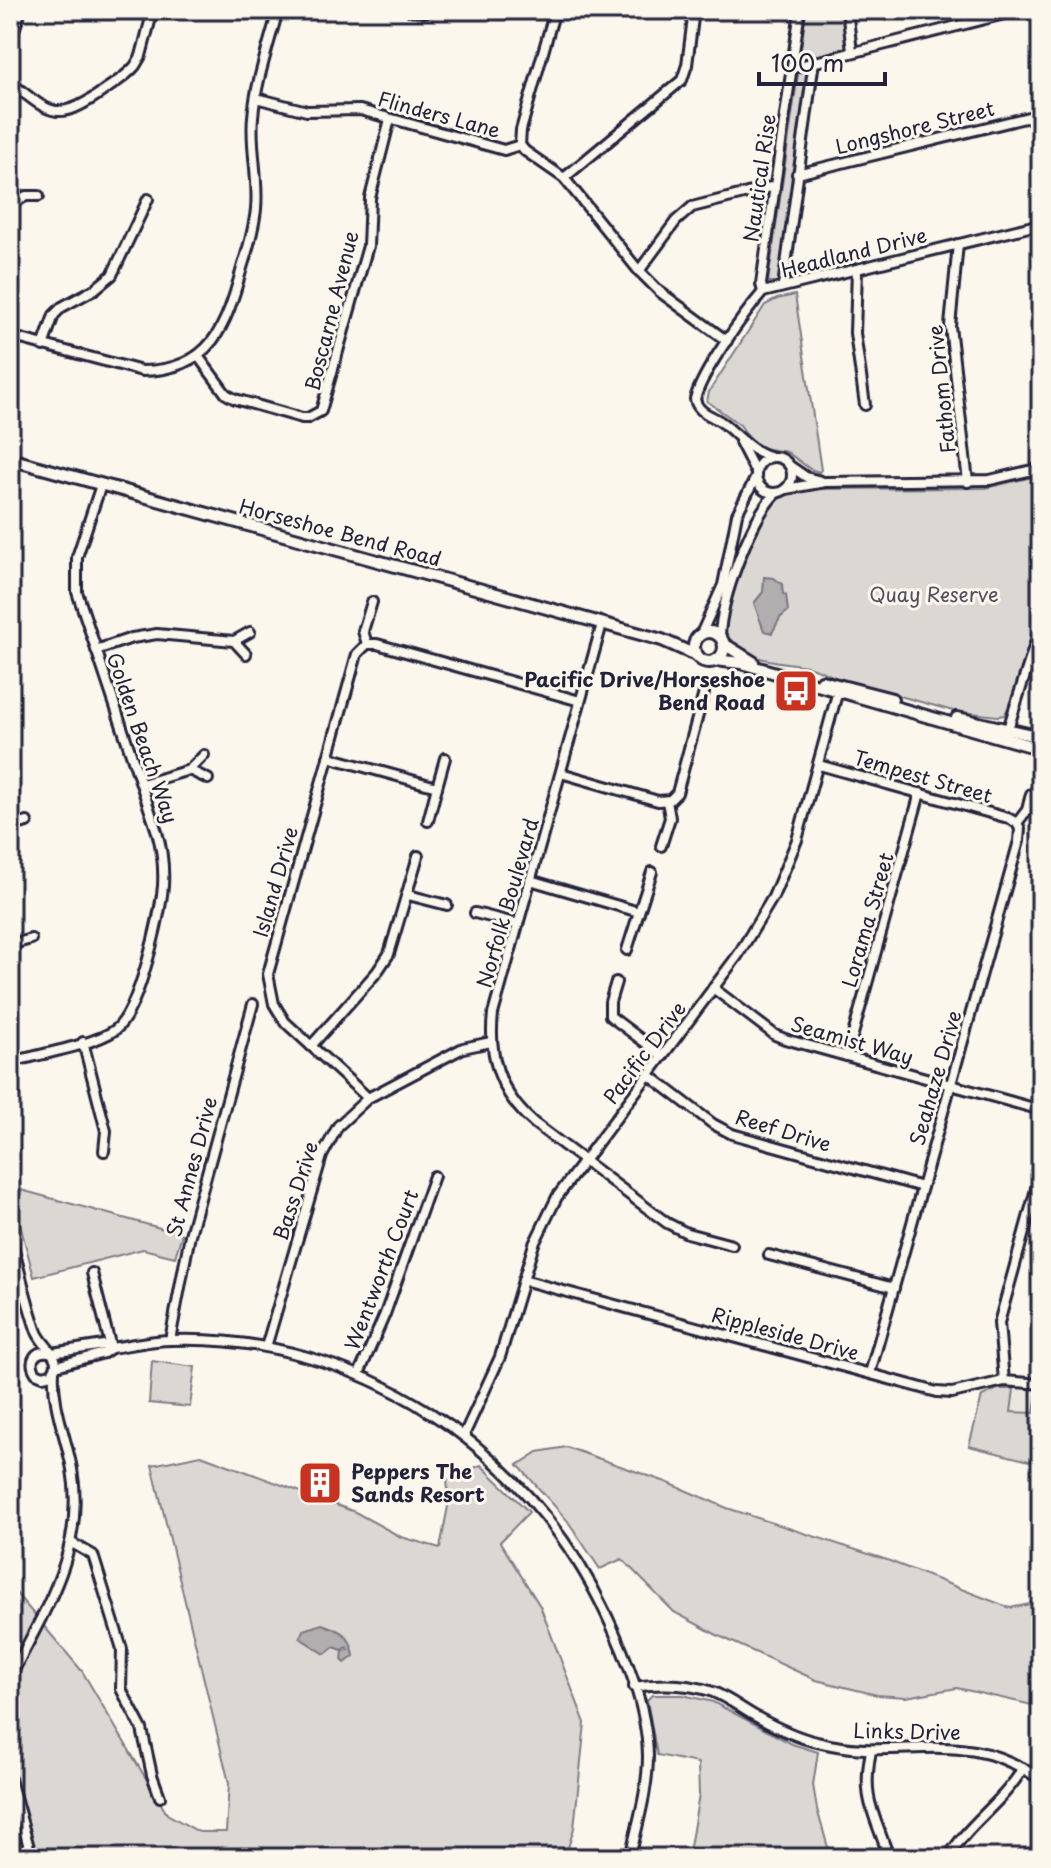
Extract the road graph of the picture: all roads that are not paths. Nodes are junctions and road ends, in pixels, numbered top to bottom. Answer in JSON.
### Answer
{"nodes":[{"id":1,"x":20,"y":10,"type":"edge"},
{"id":2,"x":153,"y":10,"type":"edge"},
{"id":3,"x":278,"y":10,"type":"edge"},
{"id":4,"x":409,"y":10,"type":"edge"},
{"id":5,"x":437,"y":10,"type":"edge"},
{"id":6,"x":555,"y":10,"type":"edge"},
{"id":7,"x":694,"y":10,"type":"edge"},
{"id":8,"x":800,"y":10,"type":"edge"},
{"id":9,"x":847,"y":10,"type":"edge"},
{"id":10,"x":1020,"y":10,"type":"edge"},
{"id":11,"x":10,"y":39,"type":"edge"},
{"id":12,"x":852,"y":51,"type":"junction"},
{"id":13,"x":814,"y":61,"type":"junction"},
{"id":14,"x":792,"y":68,"type":"junction"},
{"id":15,"x":10,"y":82,"type":"edge"},
{"id":16,"x":256,"y":98,"type":"junction"},
{"id":17,"x":1041,"y":114,"type":"edge"},
{"id":18,"x":390,"y":119,"type":"junction"},
{"id":19,"x":520,"y":145,"type":"junction"},
{"id":20,"x":797,"y":174,"type":"junction"},
{"id":21,"x":564,"y":178,"type":"junction"},
{"id":22,"x":775,"y":186,"type":"junction"},
{"id":23,"x":39,"y":196,"type":"dead end"},
{"id":24,"x":148,"y":199,"type":"dead end"},
{"id":25,"x":10,"y":205,"type":"edge"},
{"id":26,"x":1041,"y":224,"type":"edge"},
{"id":27,"x":958,"y":244,"type":"junction"},
{"id":28,"x":857,"y":269,"type":"junction"},
{"id":29,"x":639,"y":271,"type":"junction"},
{"id":30,"x":783,"y":286,"type":"junction"},
{"id":31,"x":763,"y":292,"type":"junction"},
{"id":32,"x":10,"y":337,"type":"edge"},
{"id":33,"x":727,"y":341,"type":"junction"},
{"id":34,"x":43,"y":346,"type":"junction"},
{"id":35,"x":198,"y":356,"type":"junction"},
{"id":36,"x":865,"y":405,"type":"dead end"},
{"id":37,"x":738,"y":438,"type":"junction"},
{"id":38,"x":772,"y":457,"type":"junction"},
{"id":39,"x":10,"y":459,"type":"edge"},
{"id":40,"x":790,"y":465,"type":"junction"},
{"id":41,"x":1041,"y":468,"type":"edge"},
{"id":42,"x":756,"y":475,"type":"junction"},
{"id":43,"x":825,"y":482,"type":"junction"},
{"id":44,"x":968,"y":482,"type":"junction"},
{"id":45,"x":101,"y":485,"type":"junction"},
{"id":46,"x":786,"y":489,"type":"junction"},
{"id":47,"x":776,"y":493,"type":"junction"},
{"id":48,"x":372,"y":602,"type":"dead end"},
{"id":49,"x":602,"y":624,"type":"junction"},
{"id":50,"x":1041,"y":626,"type":"edge"},
{"id":51,"x":250,"y":632,"type":"dead end"},
{"id":52,"x":700,"y":635,"type":"junction"},
{"id":53,"x":662,"y":640,"type":"junction"},
{"id":54,"x":722,"y":640,"type":"junction"},
{"id":55,"x":234,"y":641,"type":"junction"},
{"id":56,"x":367,"y":644,"type":"junction"},
{"id":57,"x":96,"y":650,"type":"junction"},
{"id":58,"x":246,"y":654,"type":"dead end"},
{"id":59,"x":698,"y":656,"type":"junction"},
{"id":60,"x":715,"y":660,"type":"junction"},
{"id":61,"x":839,"y":688,"type":"junction"},
{"id":62,"x":705,"y":689,"type":"dead end"},
{"id":63,"x":580,"y":701,"type":"junction"},
{"id":64,"x":1006,"y":733,"type":"junction"},
{"id":65,"x":1041,"y":737,"type":"edge"},
{"id":66,"x":1041,"y":749,"type":"edge"},
{"id":67,"x":204,"y":755,"type":"dead end"},
{"id":68,"x":328,"y":757,"type":"junction"},
{"id":69,"x":445,"y":758,"type":"dead end"},
{"id":70,"x":819,"y":765,"type":"junction"},
{"id":71,"x":189,"y":770,"type":"junction"},
{"id":72,"x":561,"y":773,"type":"junction"},
{"id":73,"x":208,"y":779,"type":"dead end"},
{"id":74,"x":142,"y":784,"type":"junction"},
{"id":75,"x":437,"y":787,"type":"junction"},
{"id":76,"x":920,"y":793,"type":"junction"},
{"id":77,"x":1031,"y":794,"type":"dead end"},
{"id":78,"x":667,"y":801,"type":"junction"},
{"id":79,"x":428,"y":821,"type":"dead end"},
{"id":80,"x":27,"y":822,"type":"dead end"},
{"id":81,"x":1017,"y":823,"type":"junction"},
{"id":82,"x":10,"y":827,"type":"edge"},
{"id":83,"x":661,"y":846,"type":"dead end"},
{"id":84,"x":418,"y":856,"type":"dead end"},
{"id":85,"x":652,"y":872,"type":"dead end"},
{"id":86,"x":530,"y":880,"type":"junction"},
{"id":87,"x":408,"y":895,"type":"junction"},
{"id":88,"x":447,"y":905,"type":"dead end"},
{"id":89,"x":639,"y":912,"type":"junction"},
{"id":90,"x":475,"y":913,"type":"dead end"},
{"id":91,"x":518,"y":924,"type":"junction"},
{"id":92,"x":31,"y":939,"type":"dead end"},
{"id":93,"x":10,"y":945,"type":"edge"},
{"id":94,"x":627,"y":950,"type":"dead end"},
{"id":95,"x":616,"y":982,"type":"dead end"},
{"id":96,"x":713,"y":988,"type":"junction"},
{"id":97,"x":253,"y":1004,"type":"dead end"},
{"id":98,"x":83,"y":1042,"type":"junction"},
{"id":99,"x":491,"y":1042,"type":"junction"},
{"id":100,"x":311,"y":1046,"type":"junction"},
{"id":101,"x":663,"y":1056,"type":"junction"},
{"id":102,"x":847,"y":1056,"type":"junction"},
{"id":103,"x":10,"y":1062,"type":"edge"},
{"id":104,"x":649,"y":1075,"type":"junction"},
{"id":105,"x":951,"y":1086,"type":"junction"},
{"id":106,"x":368,"y":1098,"type":"junction"},
{"id":107,"x":1041,"y":1110,"type":"edge"},
{"id":108,"x":104,"y":1151,"type":"dead end"},
{"id":109,"x":583,"y":1160,"type":"junction"},
{"id":110,"x":1041,"y":1171,"type":"edge"},
{"id":111,"x":434,"y":1176,"type":"dead end"},
{"id":112,"x":922,"y":1187,"type":"junction"},
{"id":113,"x":10,"y":1235,"type":"edge"},
{"id":114,"x":732,"y":1245,"type":"dead end"},
{"id":115,"x":769,"y":1255,"type":"dead end"},
{"id":116,"x":92,"y":1273,"type":"dead end"},
{"id":117,"x":523,"y":1280,"type":"junction"},
{"id":118,"x":894,"y":1288,"type":"junction"},
{"id":119,"x":38,"y":1334,"type":"junction"},
{"id":120,"x":170,"y":1340,"type":"junction"},
{"id":121,"x":266,"y":1347,"type":"junction"},
{"id":122,"x":111,"y":1348,"type":"junction"},
{"id":123,"x":50,"y":1352,"type":"junction"},
{"id":124,"x":35,"y":1355,"type":"junction"},
{"id":125,"x":55,"y":1369,"type":"junction"},
{"id":126,"x":870,"y":1373,"type":"junction"},
{"id":127,"x":359,"y":1374,"type":"junction"},
{"id":128,"x":40,"y":1375,"type":"junction"},
{"id":129,"x":1004,"y":1381,"type":"junction"},
{"id":130,"x":1041,"y":1384,"type":"edge"},
{"id":131,"x":55,"y":1398,"type":"junction"},
{"id":132,"x":464,"y":1435,"type":"junction"},
{"id":133,"x":72,"y":1543,"type":"junction"},
{"id":134,"x":10,"y":1678,"type":"edge"},
{"id":135,"x":634,"y":1687,"type":"junction"},
{"id":136,"x":871,"y":1751,"type":"junction"},
{"id":137,"x":1023,"y":1768,"type":"junction"},
{"id":138,"x":10,"y":1779,"type":"edge"},
{"id":139,"x":1041,"y":1780,"type":"edge"},
{"id":140,"x":160,"y":1797,"type":"dead end"},
{"id":141,"x":32,"y":1858,"type":"edge"},
{"id":142,"x":630,"y":1858,"type":"edge"},
{"id":143,"x":889,"y":1858,"type":"edge"},
{"id":144,"x":948,"y":1858,"type":"edge"}],
"edges":[{"from":1,"to":11,"type":"street"},
{"from":2,"to":15,"type":"street"},
{"from":3,"to":16,"type":"street"},
{"from":4,"to":5,"type":"street"},
{"from":6,"to":19,"type":"street"},
{"from":7,"to":21,"type":"street"},
{"from":8,"to":14,"type":"street","name":"Nautical Rise"},
{"from":9,"to":12,"type":"street"},
{"from":10,"to":12,"type":"street"},
{"from":12,"to":13,"type":"street"},
{"from":13,"to":14,"type":"street"},
{"from":13,"to":20,"type":"street","name":"Nautical Rise"},
{"from":14,"to":22,"type":"street","name":"Nautical Rise"},
{"from":16,"to":18,"type":"street","name":"Flinders Lane"},
{"from":16,"to":35,"type":"street"},
{"from":17,"to":20,"type":"street","name":"Longshore Street"},
{"from":18,"to":19,"type":"street","name":"Flinders Lane"},
{"from":18,"to":35,"type":"street","name":"Boscarne Avenue"},
{"from":19,"to":21,"type":"street","name":"Flinders Lane"},
{"from":20,"to":30,"type":"street","name":"Nautical Rise"},
{"from":21,"to":29,"type":"street","name":"Flinders Lane"},
{"from":22,"to":29,"type":"street"},
{"from":22,"to":31,"type":"street","name":"Nautical Rise"},
{"from":23,"to":25,"type":"street"},
{"from":24,"to":34,"type":"street"},
{"from":26,"to":27,"type":"street","name":"Headland Drive"},
{"from":27,"to":28,"type":"street","name":"Headland Drive"},
{"from":27,"to":44,"type":"street","name":"Fathom Drive"},
{"from":28,"to":30,"type":"street","name":"Headland Drive"},
{"from":28,"to":36,"type":"street"},
{"from":29,"to":33,"type":"street","name":"Flinders Lane"},
{"from":30,"to":31,"type":"street","name":"Headland Drive"},
{"from":31,"to":33,"type":"street","name":"Headland Drive"},
{"from":32,"to":34,"type":"street"},
{"from":33,"to":37,"type":"street","name":"Headland Drive"},
{"from":34,"to":35,"type":"street"},
{"from":37,"to":38,"type":"street","name":"Headland Drive"},
{"from":37,"to":42,"type":"street","name":"Headland Drive"},
{"from":38,"to":40,"type":"street"},
{"from":38,"to":42,"type":"street"},
{"from":39,"to":45,"type":"street","name":"Horseshoe Bend Road"},
{"from":40,"to":43,"type":"street"},
{"from":40,"to":46,"type":"street"},
{"from":41,"to":44,"type":"street"},
{"from":42,"to":47,"type":"street"},
{"from":42,"to":52,"type":"street"},
{"from":43,"to":44,"type":"street"},
{"from":43,"to":46,"type":"street"},
{"from":45,"to":49,"type":"street","name":"Horseshoe Bend Road"},
{"from":45,"to":57,"type":"street","name":"Golden Beach Way"},
{"from":46,"to":47,"type":"street"},
{"from":47,"to":54,"type":"street"},
{"from":48,"to":56,"type":"street","name":"Island Drive"},
{"from":49,"to":53,"type":"street","name":"Horseshoe Bend Road"},
{"from":49,"to":63,"type":"street","name":"Norfolk Boulevard"},
{"from":50,"to":64,"type":"street"},
{"from":51,"to":55,"type":"street"},
{"from":52,"to":53,"type":"street","name":"Horseshoe Bend Road"},
{"from":52,"to":54,"type":"street"},
{"from":52,"to":59,"type":"street"},
{"from":53,"to":59,"type":"street","name":"Horseshoe Bend Road"},
{"from":54,"to":60,"type":"street"},
{"from":54,"to":61,"type":"street"},
{"from":55,"to":57,"type":"street"},
{"from":55,"to":58,"type":"street"},
{"from":56,"to":63,"type":"street"},
{"from":56,"to":68,"type":"street","name":"Island Drive"},
{"from":57,"to":74,"type":"street","name":"Golden Beach Way"},
{"from":59,"to":60,"type":"street"},
{"from":60,"to":61,"type":"street"},
{"from":61,"to":64,"type":"street"},
{"from":61,"to":70,"type":"street","name":"Pacific Drive"},
{"from":62,"to":78,"type":"street"},
{"from":63,"to":72,"type":"street","name":"Norfolk Boulevard"},
{"from":64,"to":65,"type":"street"},
{"from":64,"to":66,"type":"street"},
{"from":67,"to":71,"type":"street"},
{"from":68,"to":75,"type":"street"},
{"from":68,"to":100,"type":"street","name":"Island Drive"},
{"from":69,"to":75,"type":"street"},
{"from":70,"to":76,"type":"street","name":"Tempest Street"},
{"from":70,"to":96,"type":"street","name":"Pacific Drive"},
{"from":71,"to":73,"type":"street"},
{"from":71,"to":74,"type":"street"},
{"from":72,"to":78,"type":"street"},
{"from":72,"to":86,"type":"street","name":"Norfolk Boulevard"},
{"from":74,"to":98,"type":"street","name":"Golden Beach Way"},
{"from":75,"to":79,"type":"street"},
{"from":76,"to":81,"type":"street","name":"Tempest Street"},
{"from":76,"to":102,"type":"street","name":"Lorama Street"},
{"from":77,"to":81,"type":"street","name":"Seahaze Drive"},
{"from":78,"to":83,"type":"street"},
{"from":80,"to":82,"type":"street"},
{"from":81,"to":105,"type":"street","name":"Seahaze Drive"},
{"from":84,"to":87,"type":"street"},
{"from":85,"to":89,"type":"street"},
{"from":86,"to":89,"type":"street"},
{"from":86,"to":91,"type":"street","name":"Norfolk Boulevard"},
{"from":87,"to":88,"type":"street"},
{"from":87,"to":100,"type":"street"},
{"from":89,"to":94,"type":"street"},
{"from":90,"to":91,"type":"street"},
{"from":91,"to":99,"type":"street","name":"Norfolk Boulevard"},
{"from":92,"to":93,"type":"street"},
{"from":95,"to":101,"type":"street"},
{"from":96,"to":101,"type":"street","name":"Pacific Drive"},
{"from":96,"to":102,"type":"street","name":"Seamist Way"},
{"from":97,"to":120,"type":"street","name":"St Annes Drive"},
{"from":98,"to":103,"type":"street","name":"Golden Beach Way"},
{"from":98,"to":108,"type":"street"},
{"from":99,"to":106,"type":"street","name":"Bass Drive"},
{"from":99,"to":109,"type":"street","name":"Norfolk Boulevard"},
{"from":100,"to":106,"type":"street","name":"Island Drive"},
{"from":101,"to":104,"type":"street","name":"Pacific Drive"},
{"from":102,"to":105,"type":"street","name":"Seamist Way"},
{"from":104,"to":109,"type":"street","name":"Pacific Drive"},
{"from":104,"to":112,"type":"street","name":"Reef Drive"},
{"from":105,"to":107,"type":"street","name":"Seamist Way"},
{"from":105,"to":112,"type":"street","name":"Seahaze Drive"},
{"from":106,"to":121,"type":"street","name":"Bass Drive"},
{"from":109,"to":114,"type":"street","name":"Norfolk Boulevard"},
{"from":109,"to":117,"type":"street","name":"Pacific Drive"},
{"from":110,"to":129,"type":"street"},
{"from":111,"to":127,"type":"street","name":"Wentworth Court"},
{"from":112,"to":118,"type":"street","name":"Seahaze Drive"},
{"from":113,"to":119,"type":"street"},
{"from":115,"to":118,"type":"street"},
{"from":116,"to":122,"type":"street"},
{"from":117,"to":126,"type":"street","name":"Rippleside Drive"},
{"from":117,"to":132,"type":"street","name":"Pacific Drive"},
{"from":118,"to":126,"type":"street","name":"Seahaze Drive"},
{"from":119,"to":123,"type":"street"},
{"from":119,"to":124,"type":"street"},
{"from":120,"to":121,"type":"street"},
{"from":120,"to":122,"type":"street"},
{"from":121,"to":127,"type":"street"},
{"from":122,"to":123,"type":"street"},
{"from":122,"to":125,"type":"street"},
{"from":123,"to":124,"type":"street"},
{"from":123,"to":125,"type":"street"},
{"from":124,"to":128,"type":"street"},
{"from":125,"to":128,"type":"street"},
{"from":125,"to":131,"type":"street"},
{"from":126,"to":129,"type":"street","name":"Rippleside Drive"},
{"from":127,"to":132,"type":"street"},
{"from":128,"to":131,"type":"street"},
{"from":129,"to":130,"type":"street","name":"Rippleside Drive"},
{"from":131,"to":133,"type":"street"},
{"from":132,"to":135,"type":"street"},
{"from":133,"to":134,"type":"street"},
{"from":133,"to":140,"type":"street"},
{"from":135,"to":136,"type":"street","name":"Links Drive"},
{"from":135,"to":142,"type":"street"},
{"from":136,"to":137,"type":"street","name":"Links Drive"},
{"from":136,"to":143,"type":"street"},
{"from":137,"to":139,"type":"street","name":"Links Drive"},
{"from":137,"to":144,"type":"street"},
{"from":138,"to":141,"type":"street"}]}
